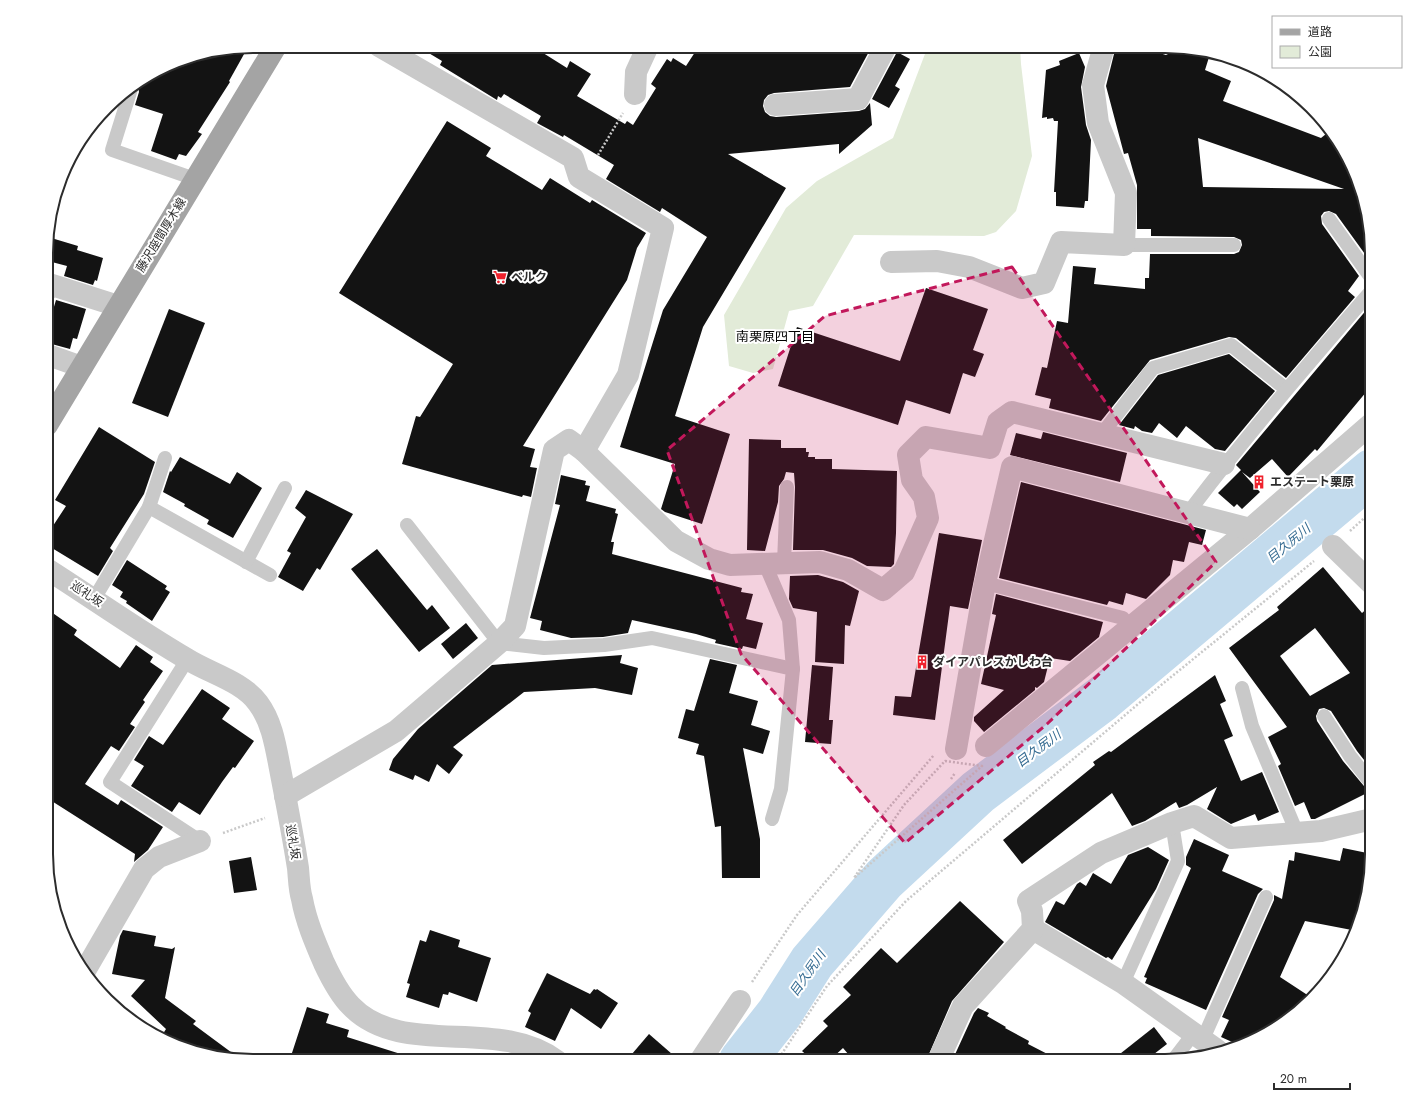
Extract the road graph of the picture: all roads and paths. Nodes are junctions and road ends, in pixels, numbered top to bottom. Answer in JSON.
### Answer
{"nodes":[{"id":1,"x":272,"y":53,"type":"edge"},
{"id":2,"x":391,"y":53,"type":"edge"},
{"id":3,"x":645,"y":53,"type":"edge"},
{"id":4,"x":882,"y":53,"type":"edge"},
{"id":5,"x":1102,"y":53,"type":"edge"},
{"id":6,"x":635,"y":94,"type":"joint"},
{"id":7,"x":129,"y":96,"type":"edge"},
{"id":8,"x":775,"y":106,"type":"dead end"},
{"id":9,"x":579,"y":177,"type":"junction"},
{"id":10,"x":195,"y":179,"type":"junction"},
{"id":11,"x":1329,"y":219,"type":"dead end"},
{"id":12,"x":1124,"y":245,"type":"junction"},
{"id":13,"x":1234,"y":245,"type":"dead end"},
{"id":14,"x":891,"y":262,"type":"dead end"},
{"id":15,"x":1365,"y":269,"type":"edge"},
{"id":16,"x":53,"y":285,"type":"edge"},
{"id":17,"x":1365,"y":298,"type":"edge"},
{"id":18,"x":118,"y":306,"type":"junction"},
{"id":19,"x":53,"y":357,"type":"edge"},
{"id":20,"x":82,"y":366,"type":"junction"},
{"id":21,"x":1286,"y":389,"type":"junction"},
{"id":22,"x":53,"y":415,"type":"edge"},
{"id":23,"x":1365,"y":429,"type":"edge"},
{"id":24,"x":1101,"y":435,"type":"junction"},
{"id":25,"x":584,"y":451,"type":"junction"},
{"id":26,"x":165,"y":458,"type":"dead end"},
{"id":27,"x":1224,"y":464,"type":"junction"},
{"id":28,"x":787,"y":487,"type":"dead end"},
{"id":29,"x":285,"y":488,"type":"dead end"},
{"id":30,"x":149,"y":506,"type":"junction"},
{"id":31,"x":1188,"y":513,"type":"junction"},
{"id":32,"x":1365,"y":517,"type":"edge"},
{"id":33,"x":407,"y":525,"type":"dead end"},
{"id":34,"x":1250,"y":529,"type":"junction"},
{"id":35,"x":1333,"y":546,"type":"junction"},
{"id":36,"x":246,"y":562,"type":"junction"},
{"id":37,"x":775,"y":563,"type":"junction"},
{"id":38,"x":53,"y":573,"type":"edge"},
{"id":39,"x":270,"y":575,"type":"dead end"},
{"id":40,"x":1365,"y":577,"type":"edge"},
{"id":41,"x":985,"y":583,"type":"junction"},
{"id":42,"x":94,"y":599,"type":"junction"},
{"id":43,"x":1123,"y":618,"type":"dead end"},
{"id":44,"x":498,"y":643,"type":"junction"},
{"id":45,"x":187,"y":660,"type":"junction"},
{"id":46,"x":793,"y":669,"type":"junction"},
{"id":47,"x":1242,"y":688,"type":"dead end"},
{"id":48,"x":1324,"y":716,"type":"dead end"},
{"id":49,"x":986,"y":746,"type":"dead end"},
{"id":50,"x":956,"y":749,"type":"joint"},
{"id":51,"x":1365,"y":775,"type":"edge"},
{"id":52,"x":286,"y":803,"type":"junction"},
{"id":53,"x":772,"y":819,"type":"dead end"},
{"id":54,"x":1365,"y":821,"type":"edge"},
{"id":55,"x":1172,"y":824,"type":"junction"},
{"id":56,"x":1297,"y":833,"type":"junction"},
{"id":57,"x":200,"y":841,"type":"junction"},
{"id":58,"x":854,"y":878,"type":"joint"},
{"id":59,"x":1266,"y":897,"type":"dead end"},
{"id":60,"x":1033,"y":929,"type":"junction"},
{"id":61,"x":88,"y":966,"type":"edge"},
{"id":62,"x":1123,"y":983,"type":"junction"},
{"id":63,"x":740,"y":1001,"type":"joint"},
{"id":64,"x":1205,"y":1041,"type":"edge"},
{"id":65,"x":1184,"y":1053,"type":"edge"},
{"id":66,"x":547,"y":1054,"type":"edge"},
{"id":67,"x":705,"y":1054,"type":"edge"},
{"id":68,"x":782,"y":1054,"type":"edge"},
{"id":69,"x":941,"y":1054,"type":"edge"}],
"edges":[{"from":1,"to":10,"type":"main road","name":"藤沢座間厚木線"},
{"from":2,"to":9,"type":"street"},
{"from":3,"to":6,"type":"street"},
{"from":4,"to":8,"type":"street"},
{"from":5,"to":12,"type":"street"},
{"from":6,"to":9,"type":"path"},
{"from":7,"to":10,"type":"lane"},
{"from":9,"to":25,"type":"street"},
{"from":10,"to":18,"type":"main road","name":"藤沢座間厚木線"},
{"from":11,"to":15,"type":"lane"},
{"from":12,"to":13,"type":"lane"},
{"from":12,"to":14,"type":"street"},
{"from":16,"to":18,"type":"street"},
{"from":17,"to":21,"type":"lane"},
{"from":18,"to":20,"type":"main road","name":"藤沢座間厚木線"},
{"from":19,"to":20,"type":"street"},
{"from":20,"to":22,"type":"main road","name":"藤沢座間厚木線"},
{"from":21,"to":24,"type":"lane"},
{"from":21,"to":27,"type":"lane"},
{"from":23,"to":34,"type":"street"},
{"from":24,"to":27,"type":"street"},
{"from":24,"to":37,"type":"street"},
{"from":25,"to":37,"type":"street"},
{"from":25,"to":44,"type":"street"},
{"from":26,"to":30,"type":"lane"},
{"from":27,"to":31,"type":"lane"},
{"from":28,"to":37,"type":"lane"},
{"from":29,"to":36,"type":"lane"},
{"from":30,"to":36,"type":"lane"},
{"from":30,"to":42,"type":"lane"},
{"from":31,"to":34,"type":"street"},
{"from":31,"to":41,"type":"street"},
{"from":32,"to":35,"type":"path"},
{"from":33,"to":44,"type":"lane"},
{"from":34,"to":49,"type":"street"},
{"from":35,"to":40,"type":"street"},
{"from":35,"to":68,"type":"path"},
{"from":36,"to":39,"type":"lane"},
{"from":37,"to":46,"type":"lane"},
{"from":38,"to":42,"type":"street","name":"巡礼坂"},
{"from":41,"to":43,"type":"lane"},
{"from":41,"to":50,"type":"street"},
{"from":42,"to":45,"type":"street","name":"巡礼坂"},
{"from":44,"to":46,"type":"lane"},
{"from":44,"to":52,"type":"street"},
{"from":45,"to":52,"type":"street","name":"巡礼坂"},
{"from":45,"to":57,"type":"lane"},
{"from":46,"to":53,"type":"lane"},
{"from":47,"to":56,"type":"lane"},
{"from":48,"to":51,"type":"lane"},
{"from":50,"to":63,"type":"path"},
{"from":52,"to":57,"type":"path"},
{"from":52,"to":66,"type":"street","name":"巡礼坂"},
{"from":54,"to":56,"type":"street"},
{"from":55,"to":56,"type":"street"},
{"from":55,"to":60,"type":"street"},
{"from":55,"to":62,"type":"lane"},
{"from":57,"to":61,"type":"street"},
{"from":58,"to":58,"type":"path"},
{"from":59,"to":64,"type":"lane"},
{"from":60,"to":62,"type":"street"},
{"from":60,"to":69,"type":"street"},
{"from":62,"to":64,"type":"street"},
{"from":63,"to":67,"type":"street"},
{"from":64,"to":65,"type":"lane"}]}
